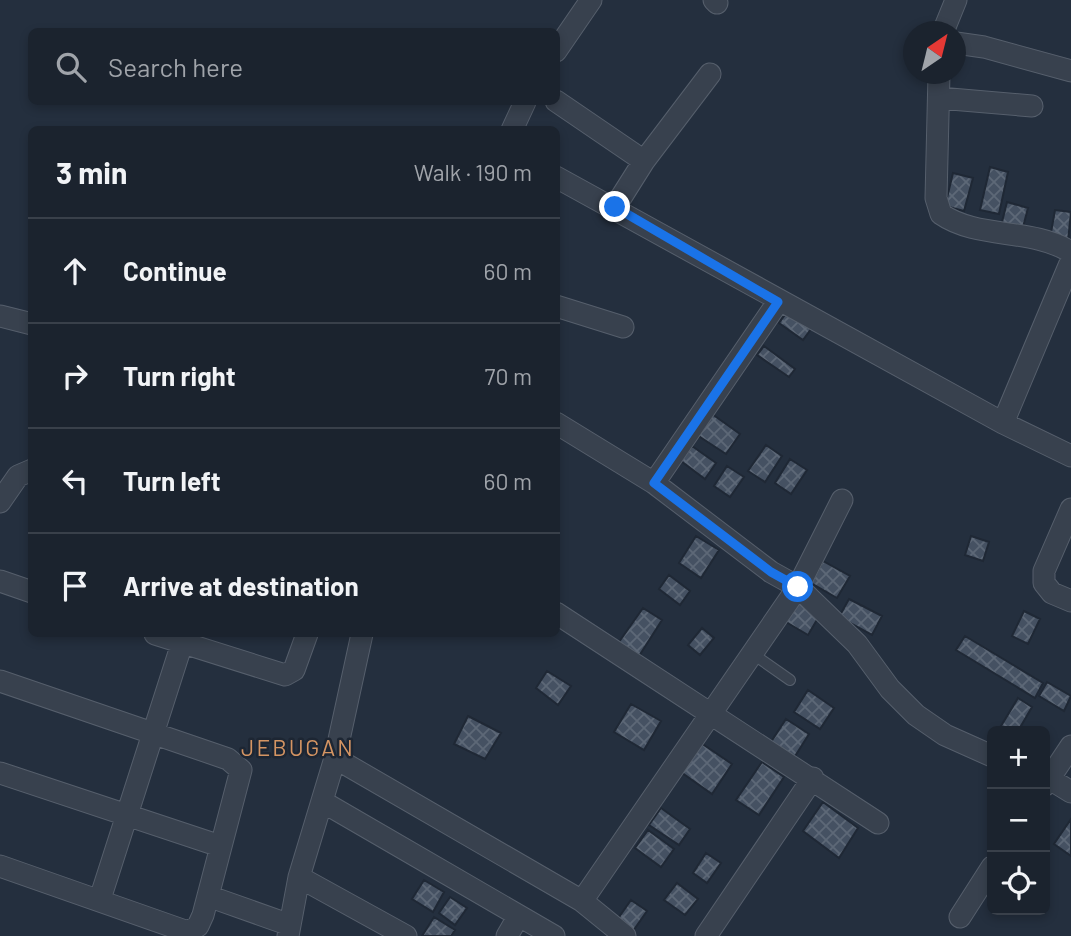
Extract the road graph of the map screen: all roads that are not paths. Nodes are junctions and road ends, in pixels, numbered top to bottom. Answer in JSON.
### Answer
{"nodes":[{"id":1,"x":591,"y":0,"type":"edge"},
{"id":2,"x":956,"y":0,"type":"edge"},
{"id":3,"x":947,"y":21,"type":"edge"},
{"id":4,"x":560,"y":45,"type":"edge"},
{"id":5,"x":966,"y":45,"type":"edge"},
{"id":6,"x":1071,"y":71,"type":"edge"},
{"id":7,"x":710,"y":74,"type":"dead end"},
{"id":8,"x":939,"y":84,"type":"edge"},
{"id":9,"x":939,"y":98,"type":"junction"},
{"id":10,"x":560,"y":104,"type":"edge"},
{"id":11,"x":524,"y":105,"type":"edge"},
{"id":12,"x":1032,"y":106,"type":"dead end"},
{"id":13,"x":514,"y":126,"type":"edge"},
{"id":14,"x":644,"y":161,"type":"junction"},
{"id":15,"x":560,"y":179,"type":"edge"},
{"id":16,"x":615,"y":207,"type":"junction"},
{"id":17,"x":1071,"y":260,"type":"edge"},
{"id":18,"x":778,"y":302,"type":"junction"},
{"id":19,"x":560,"y":307,"type":"edge"},
{"id":20,"x":0,"y":316,"type":"edge"},
{"id":21,"x":28,"y":323,"type":"edge"},
{"id":22,"x":623,"y":327,"type":"dead end"},
{"id":23,"x":1003,"y":423,"type":"junction"},
{"id":24,"x":560,"y":425,"type":"edge"},
{"id":25,"x":1071,"y":456,"type":"edge"},
{"id":26,"x":27,"y":475,"type":"edge"},
{"id":27,"x":654,"y":483,"type":"junction"},
{"id":28,"x":842,"y":500,"type":"dead end"},
{"id":29,"x":0,"y":502,"type":"edge"},
{"id":30,"x":1071,"y":509,"type":"edge"},
{"id":31,"x":0,"y":581,"type":"edge"},
{"id":32,"x":798,"y":587,"type":"junction"},
{"id":33,"x":28,"y":591,"type":"edge"},
{"id":34,"x":1071,"y":601,"type":"edge"},
{"id":35,"x":560,"y":616,"type":"edge"},
{"id":36,"x":305,"y":637,"type":"edge"},
{"id":37,"x":361,"y":637,"type":"edge"},
{"id":38,"x":183,"y":638,"type":"edge"},
{"id":39,"x":753,"y":654,"type":"junction"},
{"id":40,"x":790,"y":680,"type":"dead end"},
{"id":41,"x":0,"y":681,"type":"edge"},
{"id":42,"x":710,"y":712,"type":"junction"},
{"id":43,"x":154,"y":736,"type":"junction"},
{"id":44,"x":1071,"y":746,"type":"edge"},
{"id":45,"x":987,"y":755,"type":"edge"},
{"id":46,"x":335,"y":758,"type":"junction"},
{"id":47,"x":0,"y":774,"type":"edge"},
{"id":48,"x":1050,"y":775,"type":"edge"},
{"id":49,"x":813,"y":778,"type":"junction"},
{"id":50,"x":1050,"y":782,"type":"edge"},
{"id":51,"x":1071,"y":792,"type":"edge"},
{"id":52,"x":323,"y":802,"type":"junction"},
{"id":53,"x":127,"y":816,"type":"junction"},
{"id":54,"x":878,"y":822,"type":"dead end"},
{"id":55,"x":220,"y":846,"type":"junction"},
{"id":56,"x":0,"y":866,"type":"edge"},
{"id":57,"x":987,"y":874,"type":"edge"},
{"id":58,"x":299,"y":877,"type":"junction"},
{"id":59,"x":208,"y":896,"type":"junction"},
{"id":60,"x":100,"y":899,"type":"junction"},
{"id":61,"x":582,"y":901,"type":"junction"},
{"id":62,"x":960,"y":916,"type":"dead end"},
{"id":63,"x":518,"y":917,"type":"junction"},
{"id":64,"x":289,"y":931,"type":"edge"},
{"id":65,"x":406,"y":936,"type":"edge"},
{"id":66,"x":507,"y":936,"type":"edge"},
{"id":67,"x":554,"y":936,"type":"edge"},
{"id":68,"x":625,"y":936,"type":"edge"},
{"id":69,"x":706,"y":936,"type":"edge"}],
"edges":[{"from":1,"to":4,"type":"street"},
{"from":2,"to":3,"type":"street"},
{"from":5,"to":6,"type":"street"},
{"from":7,"to":14,"type":"street"},
{"from":8,"to":9,"type":"street"},
{"from":9,"to":12,"type":"street"},
{"from":9,"to":17,"type":"street"},
{"from":10,"to":14,"type":"street"},
{"from":11,"to":13,"type":"street"},
{"from":14,"to":16,"type":"street"},
{"from":15,"to":16,"type":"street"},
{"from":16,"to":18,"type":"street"},
{"from":17,"to":23,"type":"street"},
{"from":18,"to":23,"type":"street"},
{"from":18,"to":27,"type":"street"},
{"from":19,"to":22,"type":"street"},
{"from":20,"to":21,"type":"street"},
{"from":23,"to":25,"type":"street"},
{"from":24,"to":27,"type":"street"},
{"from":26,"to":29,"type":"street"},
{"from":27,"to":32,"type":"street"},
{"from":28,"to":32,"type":"street"},
{"from":30,"to":34,"type":"street"},
{"from":31,"to":33,"type":"street"},
{"from":32,"to":39,"type":"street"},
{"from":32,"to":45,"type":"street"},
{"from":35,"to":42,"type":"street"},
{"from":36,"to":38,"type":"street"},
{"from":37,"to":46,"type":"street"},
{"from":38,"to":43,"type":"street"},
{"from":39,"to":40,"type":"lane"},
{"from":39,"to":42,"type":"street"},
{"from":41,"to":43,"type":"street"},
{"from":42,"to":49,"type":"street"},
{"from":42,"to":61,"type":"street"},
{"from":43,"to":53,"type":"street"},
{"from":43,"to":55,"type":"street"},
{"from":44,"to":48,"type":"street"},
{"from":46,"to":52,"type":"street"},
{"from":46,"to":61,"type":"street"},
{"from":47,"to":53,"type":"street"},
{"from":49,"to":54,"type":"street"},
{"from":49,"to":69,"type":"street"},
{"from":50,"to":51,"type":"street"},
{"from":52,"to":58,"type":"street"},
{"from":52,"to":63,"type":"street"},
{"from":53,"to":55,"type":"street"},
{"from":53,"to":60,"type":"street"},
{"from":55,"to":59,"type":"street"},
{"from":56,"to":60,"type":"street"},
{"from":57,"to":62,"type":"street"},
{"from":58,"to":64,"type":"street"},
{"from":58,"to":65,"type":"street"},
{"from":59,"to":60,"type":"street"},
{"from":59,"to":64,"type":"street"},
{"from":61,"to":68,"type":"street"},
{"from":63,"to":66,"type":"street"},
{"from":63,"to":67,"type":"street"}]}
